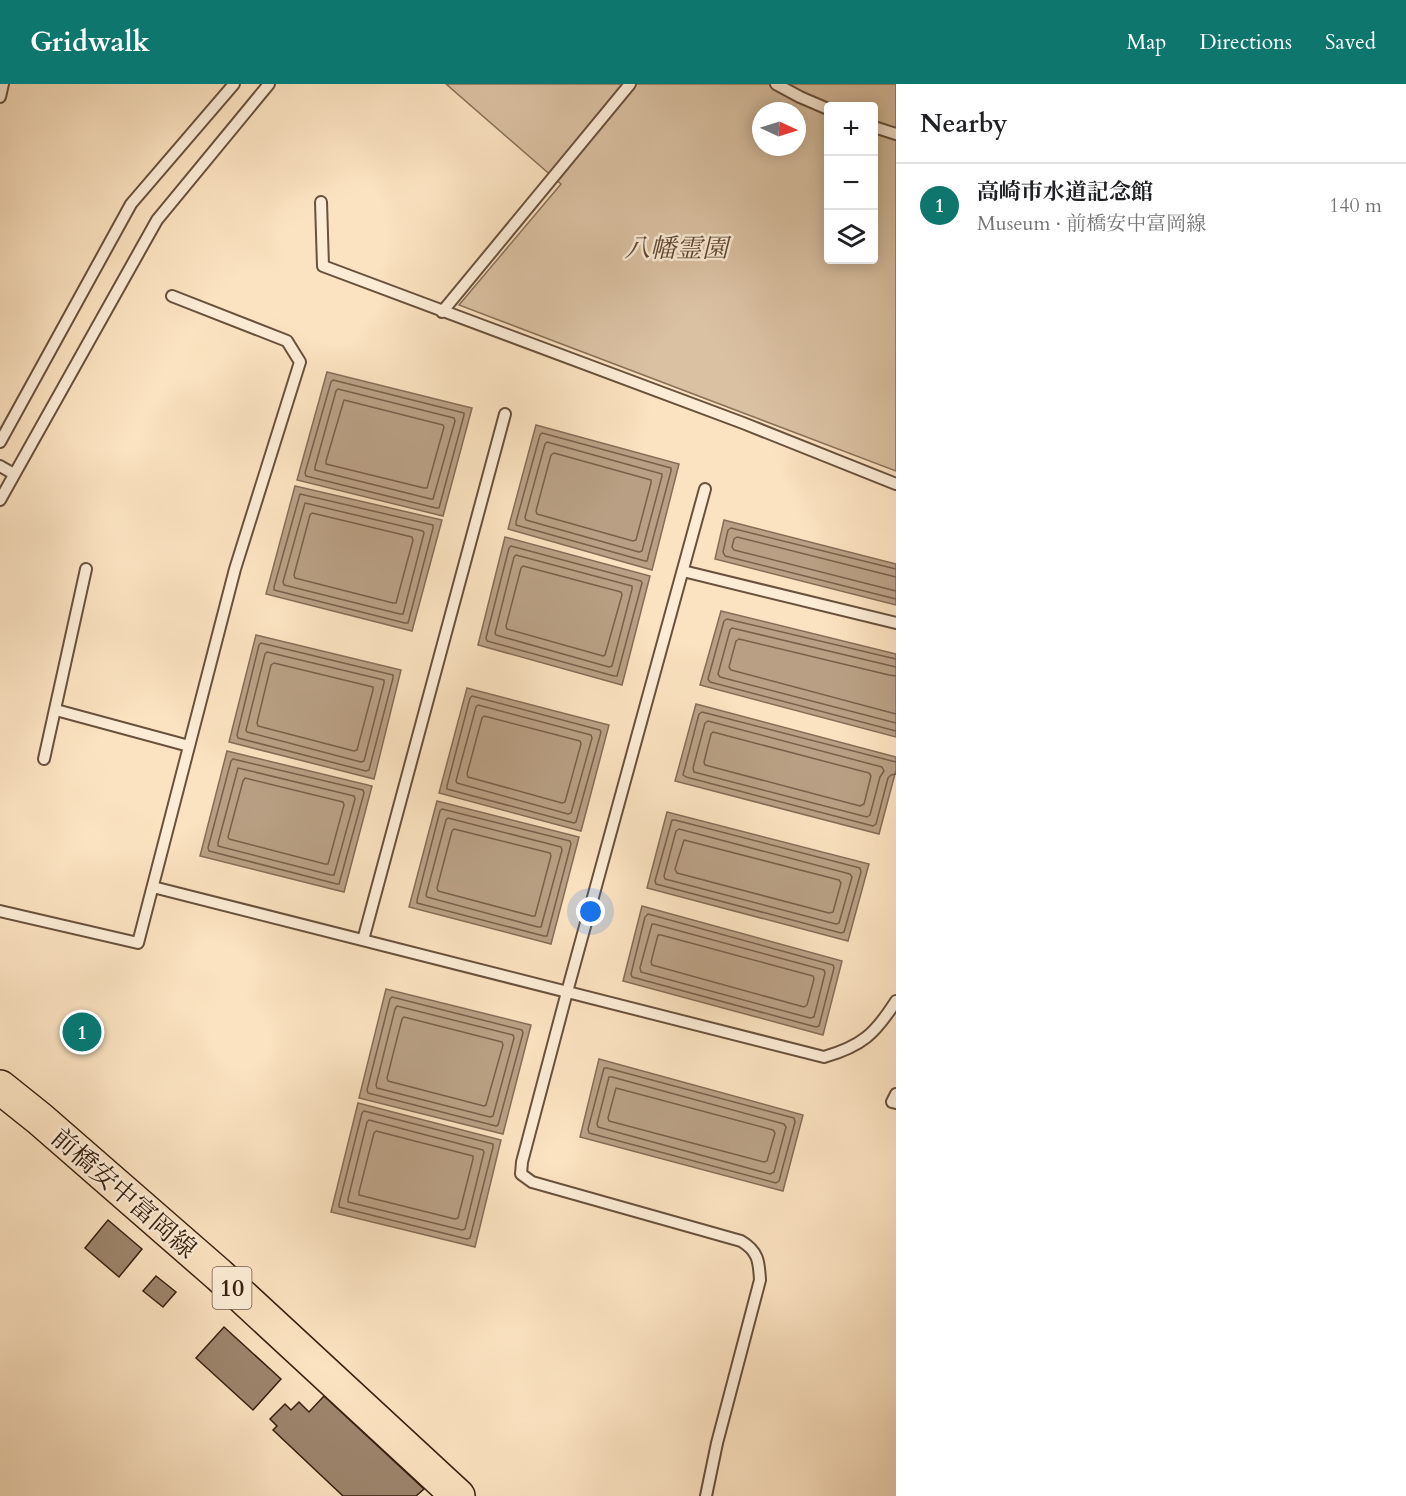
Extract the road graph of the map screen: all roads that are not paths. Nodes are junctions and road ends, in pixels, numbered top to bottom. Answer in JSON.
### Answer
{"nodes":[{"id":1,"x":3,"y":84,"type":"edge"},
{"id":2,"x":234,"y":84,"type":"edge"},
{"id":3,"x":269,"y":84,"type":"edge"},
{"id":4,"x":630,"y":84,"type":"edge"},
{"id":5,"x":776,"y":84,"type":"edge"},
{"id":6,"x":0,"y":97,"type":"edge"},
{"id":7,"x":824,"y":106,"type":"edge"},
{"id":8,"x":878,"y":129,"type":"edge"},
{"id":9,"x":896,"y":134,"type":"edge"},
{"id":10,"x":321,"y":202,"type":"dead end"},
{"id":11,"x":172,"y":297,"type":"dead end"},
{"id":12,"x":442,"y":312,"type":"junction"},
{"id":13,"x":505,"y":414,"type":"dead end"},
{"id":14,"x":0,"y":442,"type":"edge"},
{"id":15,"x":0,"y":466,"type":"edge"},
{"id":16,"x":14,"y":474,"type":"junction"},
{"id":17,"x":896,"y":484,"type":"edge"},
{"id":18,"x":705,"y":489,"type":"dead end"},
{"id":19,"x":0,"y":500,"type":"edge"},
{"id":20,"x":86,"y":568,"type":"dead end"},
{"id":21,"x":683,"y":571,"type":"junction"},
{"id":22,"x":896,"y":623,"type":"edge"},
{"id":23,"x":56,"y":710,"type":"junction"},
{"id":24,"x":189,"y":746,"type":"junction"},
{"id":25,"x":45,"y":759,"type":"dead end"},
{"id":26,"x":153,"y":887,"type":"junction"},
{"id":27,"x":0,"y":911,"type":"edge"},
{"id":28,"x":363,"y":940,"type":"junction"},
{"id":29,"x":567,"y":992,"type":"junction"},
{"id":30,"x":896,"y":1001,"type":"edge"},
{"id":31,"x":0,"y":1088,"type":"edge"},
{"id":32,"x":896,"y":1094,"type":"edge"},
{"id":33,"x":896,"y":1103,"type":"edge"},
{"id":34,"x":458,"y":1496,"type":"edge"},
{"id":35,"x":706,"y":1496,"type":"edge"}],
"edges":[{"from":1,"to":6,"type":"lane"},
{"from":2,"to":14,"type":"lane"},
{"from":3,"to":16,"type":"lane"},
{"from":4,"to":12,"type":"lane"},
{"from":5,"to":7,"type":"lane"},
{"from":8,"to":9,"type":"lane"},
{"from":10,"to":12,"type":"lane"},
{"from":11,"to":24,"type":"lane"},
{"from":12,"to":17,"type":"lane"},
{"from":13,"to":28,"type":"lane"},
{"from":15,"to":16,"type":"lane"},
{"from":16,"to":19,"type":"lane"},
{"from":18,"to":21,"type":"lane"},
{"from":20,"to":23,"type":"lane"},
{"from":21,"to":22,"type":"lane"},
{"from":21,"to":29,"type":"lane"},
{"from":23,"to":24,"type":"lane"},
{"from":23,"to":25,"type":"lane"},
{"from":24,"to":26,"type":"lane"},
{"from":26,"to":27,"type":"lane"},
{"from":26,"to":28,"type":"lane"},
{"from":28,"to":29,"type":"lane"},
{"from":29,"to":30,"type":"lane"},
{"from":29,"to":35,"type":"lane"},
{"from":31,"to":34,"type":"main road","name":"前橋安中富岡線","number":"10"},
{"from":32,"to":33,"type":"lane"}]}
